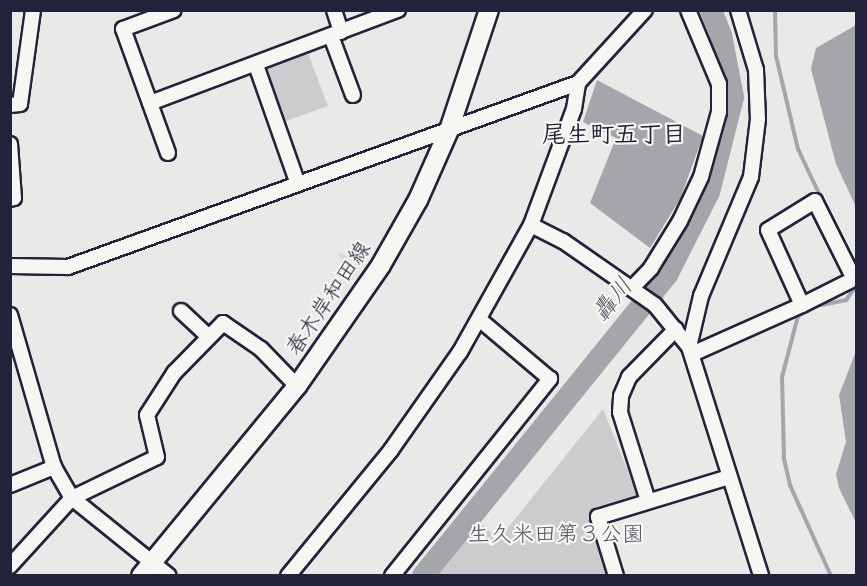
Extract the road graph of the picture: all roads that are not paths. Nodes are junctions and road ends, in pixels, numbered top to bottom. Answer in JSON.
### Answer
{"nodes":[{"id":1,"x":33,"y":10,"type":"edge"},
{"id":2,"x":174,"y":10,"type":"edge"},
{"id":3,"x":334,"y":10,"type":"edge"},
{"id":4,"x":398,"y":10,"type":"edge"},
{"id":5,"x":489,"y":10,"type":"edge"},
{"id":6,"x":645,"y":10,"type":"edge"},
{"id":7,"x":688,"y":10,"type":"edge"},
{"id":8,"x":738,"y":10,"type":"edge"},
{"id":9,"x":336,"y":34,"type":"junction"},
{"id":10,"x":256,"y":65,"type":"junction"},
{"id":11,"x":578,"y":83,"type":"junction"},
{"id":12,"x":353,"y":95,"type":"dead end"},
{"id":13,"x":150,"y":103,"type":"junction"},
{"id":14,"x":10,"y":105,"type":"edge"},
{"id":15,"x":449,"y":130,"type":"junction"},
{"id":16,"x":10,"y":144,"type":"edge"},
{"id":17,"x":168,"y":153,"type":"dead end"},
{"id":18,"x":298,"y":184,"type":"junction"},
{"id":19,"x":10,"y":199,"type":"edge"},
{"id":20,"x":531,"y":225,"type":"junction"},
{"id":21,"x":10,"y":266,"type":"edge"},
{"id":22,"x":632,"y":288,"type":"junction"},
{"id":23,"x":801,"y":305,"type":"junction"},
{"id":24,"x":181,"y":311,"type":"dead end"},
{"id":25,"x":10,"y":315,"type":"edge"},
{"id":26,"x":478,"y":319,"type":"junction"},
{"id":27,"x":676,"y":328,"type":"junction"},
{"id":28,"x":209,"y":337,"type":"junction"},
{"id":29,"x":690,"y":350,"type":"junction"},
{"id":30,"x":297,"y":386,"type":"junction"},
{"id":31,"x":54,"y":467,"type":"junction"},
{"id":32,"x":729,"y":477,"type":"junction"},
{"id":33,"x":10,"y":485,"type":"edge"},
{"id":34,"x":72,"y":498,"type":"junction"},
{"id":35,"x":648,"y":501,"type":"junction"},
{"id":36,"x":153,"y":561,"type":"junction"},
{"id":37,"x":10,"y":566,"type":"edge"},
{"id":38,"x":141,"y":576,"type":"edge"},
{"id":39,"x":169,"y":576,"type":"edge"},
{"id":40,"x":288,"y":576,"type":"edge"},
{"id":41,"x":392,"y":576,"type":"edge"},
{"id":42,"x":616,"y":576,"type":"edge"},
{"id":43,"x":761,"y":576,"type":"edge"}],
"edges":[{"from":1,"to":14,"type":"street"},
{"from":2,"to":13,"type":"street"},
{"from":3,"to":9,"type":"street"},
{"from":4,"to":9,"type":"street"},
{"from":5,"to":15,"type":"main road","name":"春木岸和田線"},
{"from":6,"to":11,"type":"street"},
{"from":7,"to":22,"type":"street"},
{"from":8,"to":29,"type":"street"},
{"from":9,"to":10,"type":"street"},
{"from":9,"to":12,"type":"street"},
{"from":10,"to":13,"type":"street"},
{"from":10,"to":18,"type":"street"},
{"from":11,"to":15,"type":"street"},
{"from":11,"to":20,"type":"street"},
{"from":13,"to":17,"type":"street"},
{"from":15,"to":18,"type":"street"},
{"from":15,"to":30,"type":"main road","name":"春木岸和田線"},
{"from":16,"to":19,"type":"street"},
{"from":18,"to":21,"type":"street"},
{"from":20,"to":22,"type":"street"},
{"from":20,"to":26,"type":"street"},
{"from":22,"to":27,"type":"street"},
{"from":23,"to":23,"type":"street"},
{"from":23,"to":29,"type":"street"},
{"from":24,"to":28,"type":"street"},
{"from":25,"to":31,"type":"street"},
{"from":26,"to":40,"type":"street"},
{"from":26,"to":41,"type":"street"},
{"from":27,"to":29,"type":"street"},
{"from":27,"to":35,"type":"street"},
{"from":28,"to":30,"type":"street"},
{"from":28,"to":34,"type":"street"},
{"from":29,"to":32,"type":"street"},
{"from":30,"to":36,"type":"main road","name":"春木岸和田線"},
{"from":31,"to":33,"type":"street"},
{"from":31,"to":34,"type":"street"},
{"from":32,"to":35,"type":"street"},
{"from":32,"to":43,"type":"street"},
{"from":34,"to":36,"type":"street"},
{"from":34,"to":37,"type":"street"},
{"from":35,"to":42,"type":"street"},
{"from":36,"to":38,"type":"main road","name":"春木岸和田線"},
{"from":36,"to":39,"type":"street"}]}
